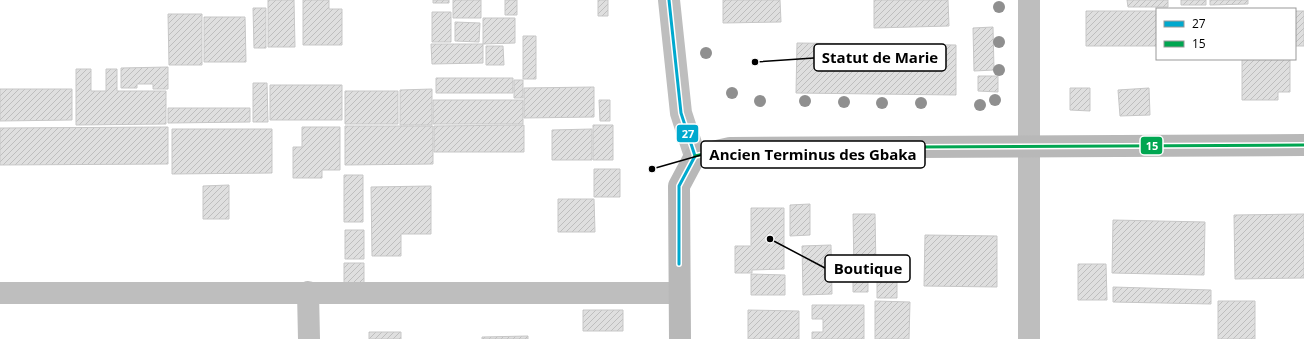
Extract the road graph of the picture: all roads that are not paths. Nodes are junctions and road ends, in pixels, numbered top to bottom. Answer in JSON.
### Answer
{"nodes":[{"id":1,"x":669,"y":0,"type":"edge"},
{"id":2,"x":1029,"y":0,"type":"edge"},
{"id":3,"x":1304,"y":145,"type":"edge"},
{"id":4,"x":1029,"y":146,"type":"junction"},
{"id":5,"x":695,"y":156,"type":"junction"},
{"id":6,"x":308,"y":292,"type":"junction"},
{"id":7,"x":0,"y":293,"type":"edge"},
{"id":8,"x":679,"y":293,"type":"junction"},
{"id":9,"x":309,"y":339,"type":"edge"},
{"id":10,"x":680,"y":339,"type":"edge"},
{"id":11,"x":1029,"y":339,"type":"edge"}],
"edges":[{"from":1,"to":5,"type":"street"},
{"from":2,"to":4,"type":"street"},
{"from":3,"to":4,"type":"street"},
{"from":4,"to":5,"type":"street"},
{"from":4,"to":11,"type":"street"},
{"from":5,"to":8,"type":"street"},
{"from":6,"to":7,"type":"street"},
{"from":6,"to":8,"type":"street"},
{"from":6,"to":9,"type":"street"},
{"from":8,"to":10,"type":"street"}]}
